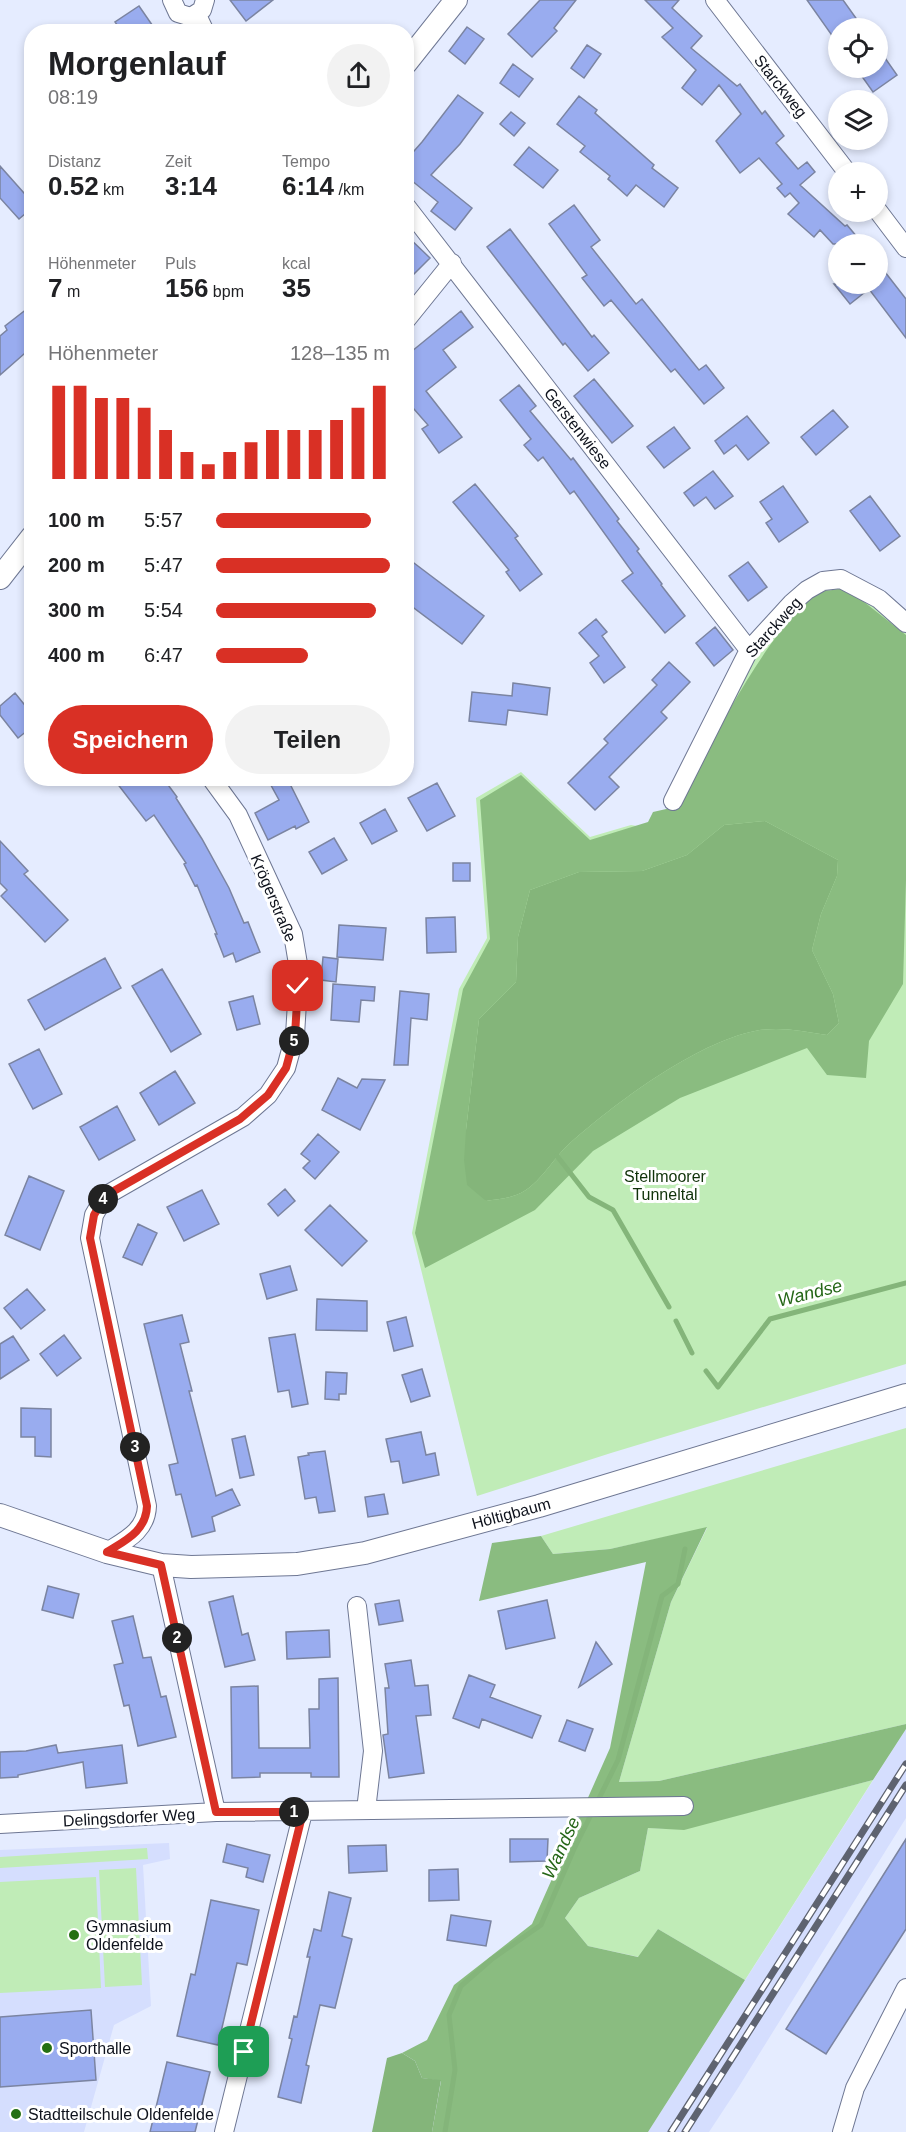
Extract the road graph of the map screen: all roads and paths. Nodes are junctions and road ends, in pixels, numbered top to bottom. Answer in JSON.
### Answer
{"nodes":[{"id":1,"x":172,"y":0,"type":"edge"},
{"id":2,"x":456,"y":0,"type":"edge"},
{"id":3,"x":715,"y":0,"type":"edge"},
{"id":4,"x":201,"y":7,"type":"edge"},
{"id":5,"x":204,"y":24,"type":"edge"},
{"id":6,"x":414,"y":53,"type":"edge"},
{"id":7,"x":840,"y":162,"type":"edge"},
{"id":8,"x":414,"y":216,"type":"edge"},
{"id":9,"x":886,"y":222,"type":"edge"},
{"id":10,"x":906,"y":248,"type":"edge"},
{"id":11,"x":452,"y":263,"type":"junction"},
{"id":12,"x":414,"y":310,"type":"edge"},
{"id":13,"x":24,"y":549,"type":"edge"},
{"id":14,"x":0,"y":578,"type":"edge"},
{"id":15,"x":906,"y":623,"type":"edge"},
{"id":16,"x":749,"y":650,"type":"junction"},
{"id":17,"x":217,"y":786,"type":"edge"},
{"id":18,"x":673,"y":801,"type":"dead end"},
{"id":19,"x":906,"y":1395,"type":"edge"},
{"id":20,"x":0,"y":1515,"type":"edge"},
{"id":21,"x":107,"y":1552,"type":"junction"},
{"id":22,"x":161,"y":1565,"type":"junction"},
{"id":23,"x":357,"y":1606,"type":"dead end"},
{"id":24,"x":684,"y":1806,"type":"dead end"},
{"id":25,"x":366,"y":1810,"type":"junction"},
{"id":26,"x":216,"y":1812,"type":"junction"},
{"id":27,"x":303,"y":1812,"type":"junction"},
{"id":28,"x":0,"y":1824,"type":"edge"},
{"id":29,"x":906,"y":1988,"type":"edge"},
{"id":30,"x":224,"y":2132,"type":"edge"},
{"id":31,"x":842,"y":2132,"type":"edge"}],
"edges":[{"from":1,"to":4,"type":"street"},
{"from":2,"to":6,"type":"main road"},
{"from":3,"to":7,"type":"street","name":"Starckweg"},
{"from":4,"to":5,"type":"street"},
{"from":8,"to":11,"type":"street","name":"Gerstenwiese"},
{"from":9,"to":10,"type":"street"},
{"from":11,"to":12,"type":"street"},
{"from":11,"to":16,"type":"street","name":"Gerstenwiese"},
{"from":13,"to":14,"type":"main road"},
{"from":15,"to":16,"type":"street","name":"Starckweg"},
{"from":16,"to":18,"type":"street","name":"Starckweg"},
{"from":17,"to":21,"type":"street","name":"Krögerstraße"},
{"from":19,"to":22,"type":"main road","name":"Höltigbaum"},
{"from":20,"to":21,"type":"main road","name":"Höltigbaum"},
{"from":21,"to":22,"type":"main road","name":"Höltigbaum"},
{"from":22,"to":26,"type":"street"},
{"from":23,"to":25,"type":"street"},
{"from":24,"to":25,"type":"street","name":"Delingsdorfer Weg"},
{"from":25,"to":27,"type":"street","name":"Delingsdorfer Weg"},
{"from":26,"to":27,"type":"street","name":"Delingsdorfer Weg"},
{"from":26,"to":28,"type":"street","name":"Delingsdorfer Weg"},
{"from":27,"to":30,"type":"street"},
{"from":29,"to":31,"type":"street"}]}
